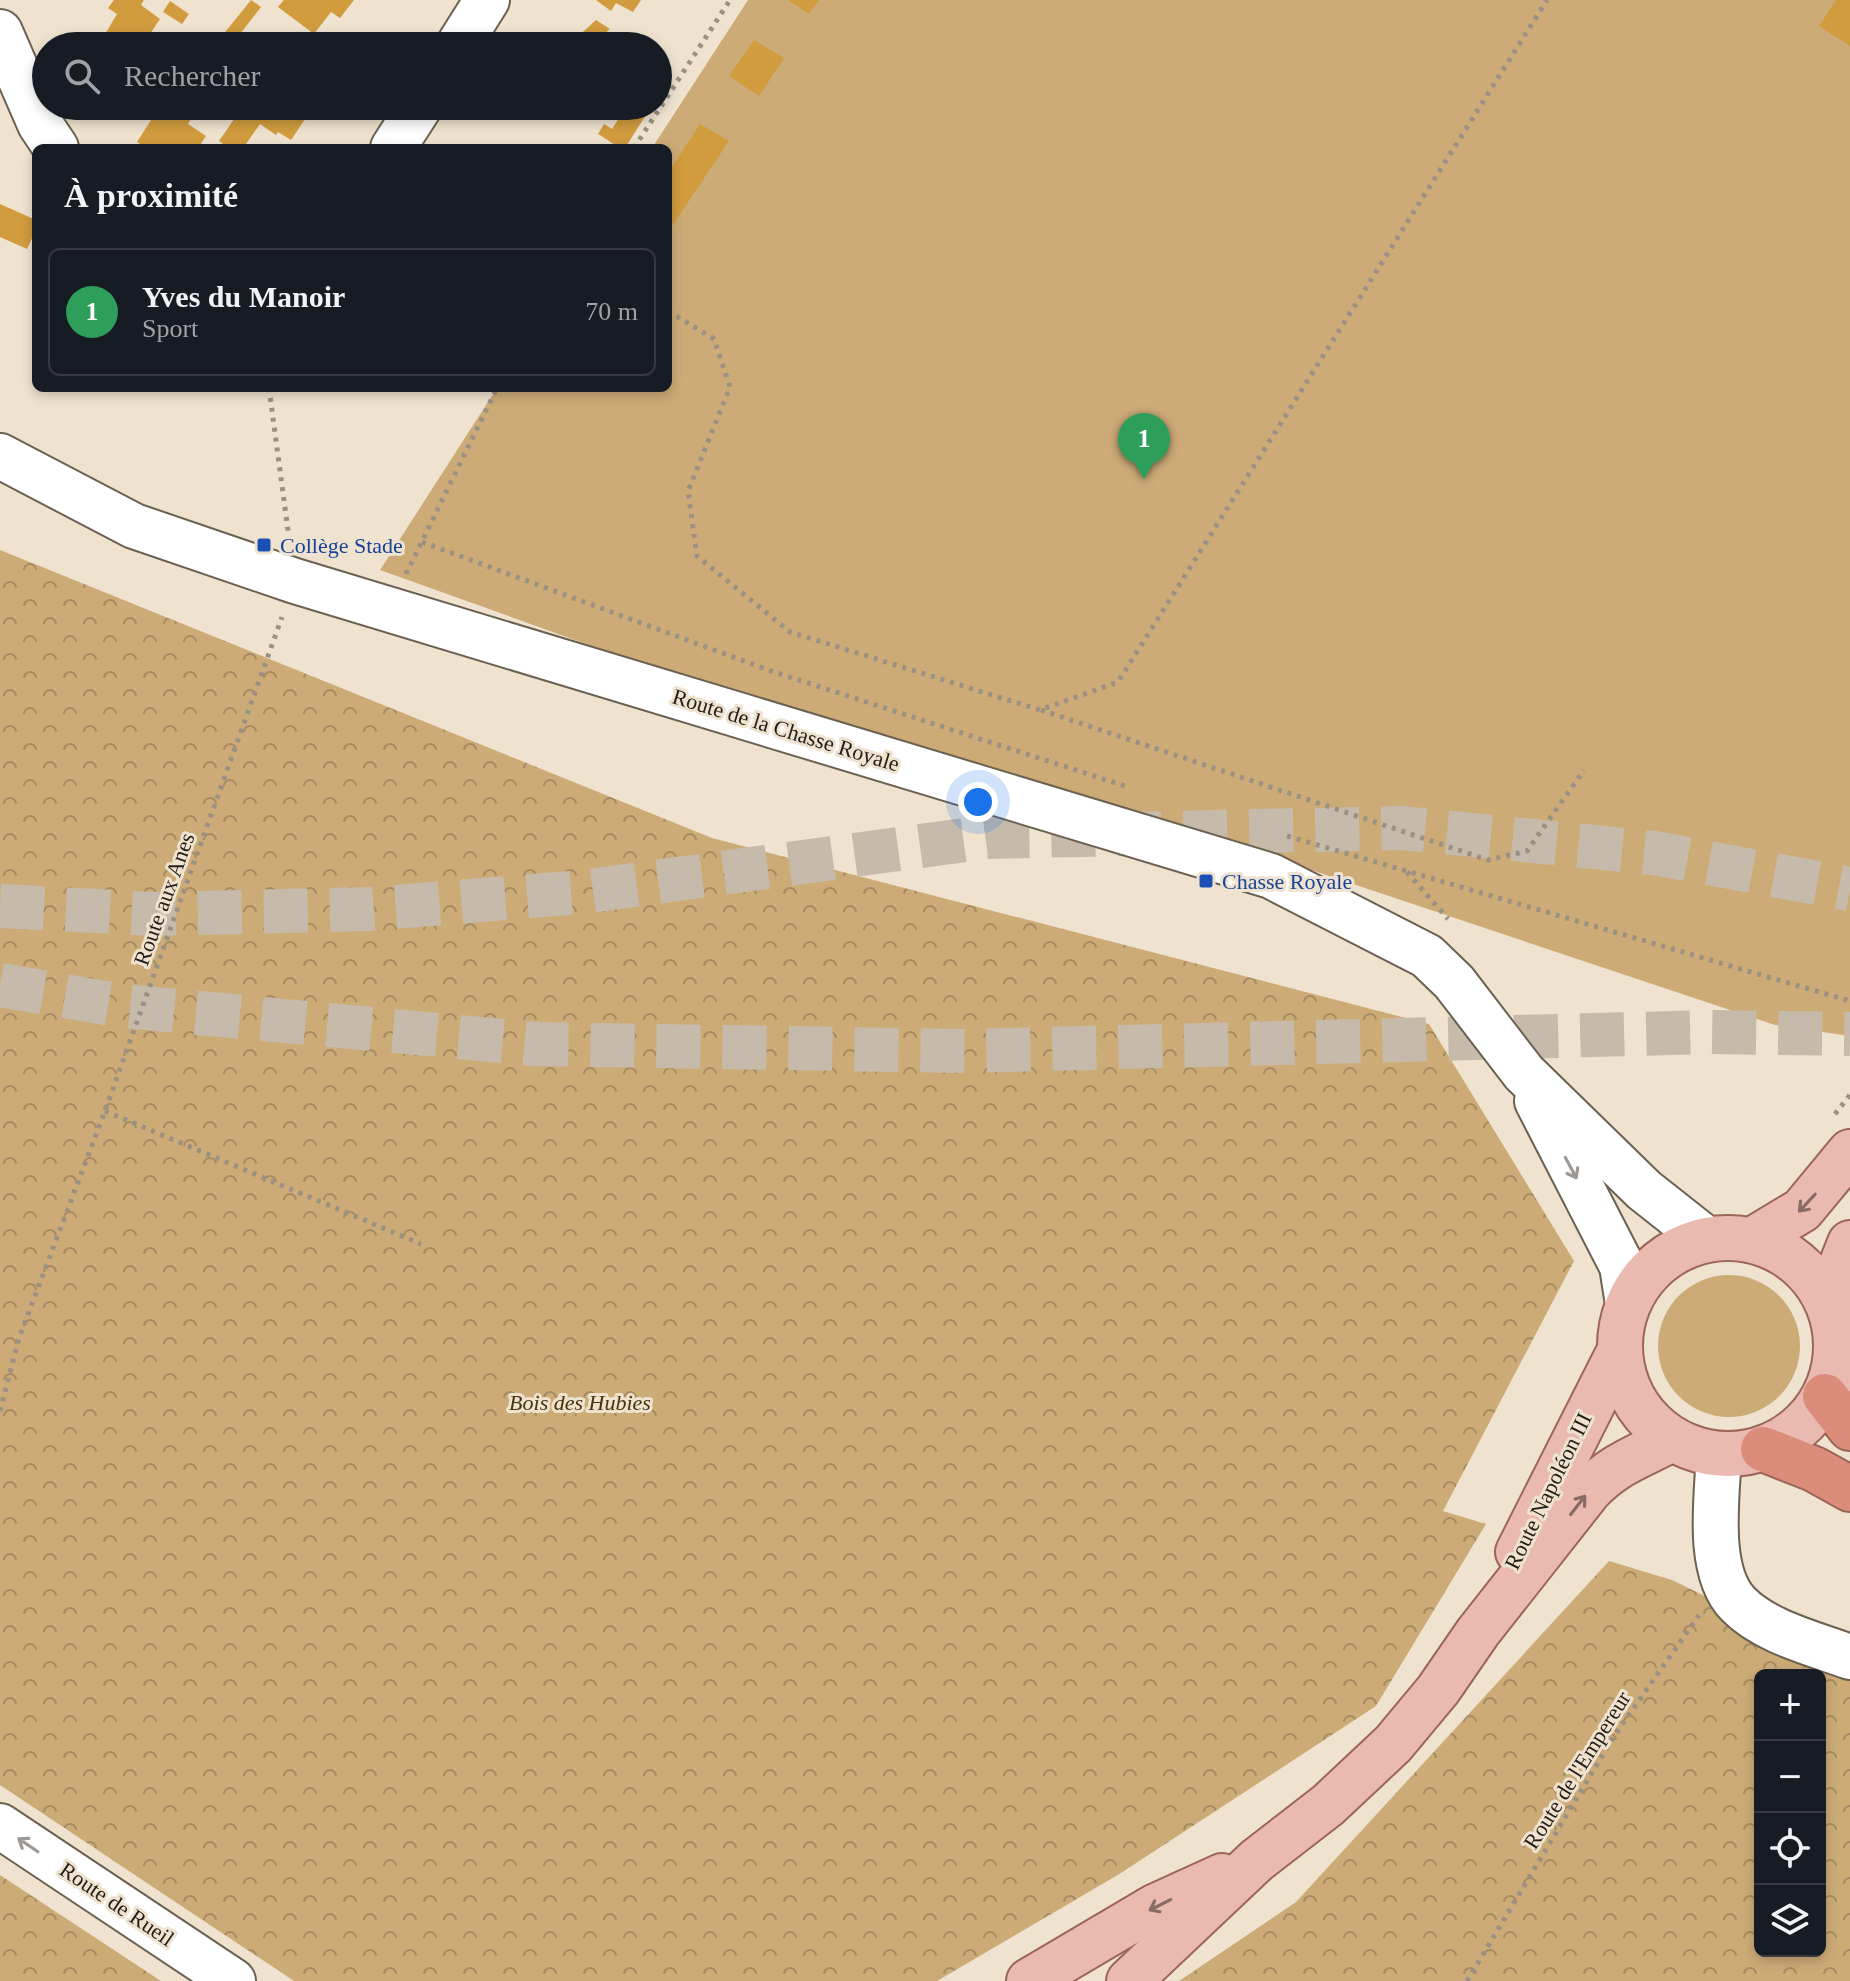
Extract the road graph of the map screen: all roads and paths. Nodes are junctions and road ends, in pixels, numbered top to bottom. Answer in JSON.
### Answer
{"nodes":[{"id":1,"x":487,"y":0,"type":"edge"},
{"id":2,"x":730,"y":0,"type":"edge"},
{"id":3,"x":1547,"y":0,"type":"edge"},
{"id":4,"x":0,"y":32,"type":"edge"},
{"id":5,"x":467,"y":32,"type":"edge"},
{"id":6,"x":672,"y":89,"type":"edge"},
{"id":7,"x":32,"y":106,"type":"edge"},
{"id":8,"x":38,"y":120,"type":"edge"},
{"id":9,"x":411,"y":120,"type":"edge"},
{"id":10,"x":652,"y":120,"type":"edge"},
{"id":11,"x":53,"y":144,"type":"edge"},
{"id":12,"x":396,"y":144,"type":"edge"},
{"id":13,"x":637,"y":144,"type":"edge"},
{"id":14,"x":672,"y":313,"type":"edge"},
{"id":15,"x":270,"y":392,"type":"edge"},
{"id":16,"x":495,"y":392,"type":"edge"},
{"id":17,"x":0,"y":456,"type":"edge"},
{"id":18,"x":422,"y":542,"type":"junction"},
{"id":19,"x":295,"y":581,"type":"junction"},
{"id":20,"x":389,"y":610,"type":"junction"},
{"id":21,"x":1040,"y":710,"type":"junction"},
{"id":22,"x":1584,"y":770,"type":"dead end"},
{"id":23,"x":1132,"y":788,"type":"dead end"},
{"id":24,"x":1284,"y":835,"type":"dead end"},
{"id":25,"x":1407,"y":871,"type":"junction"},
{"id":26,"x":1458,"y":931,"type":"dead end"},
{"id":27,"x":1850,"y":1001,"type":"edge"},
{"id":28,"x":1524,"y":1073,"type":"junction"},
{"id":29,"x":1850,"y":1095,"type":"edge"},
{"id":30,"x":105,"y":1111,"type":"junction"},
{"id":31,"x":1841,"y":1135,"type":"edge"},
{"id":32,"x":1706,"y":1239,"type":"junction"},
{"id":33,"x":1752,"y":1240,"type":"junction"},
{"id":34,"x":1850,"y":1243,"type":"edge"},
{"id":35,"x":421,"y":1244,"type":"dead end"},
{"id":36,"x":1628,"y":1304,"type":"junction"},
{"id":37,"x":1838,"y":1326,"type":"edge"},
{"id":38,"x":1620,"y":1350,"type":"junction"},
{"id":39,"x":0,"y":1411,"type":"edge"},
{"id":40,"x":1837,"y":1412,"type":"edge"},
{"id":41,"x":1672,"y":1439,"type":"junction"},
{"id":42,"x":1763,"y":1449,"type":"junction"},
{"id":43,"x":1719,"y":1454,"type":"junction"},
{"id":44,"x":1850,"y":1489,"type":"edge"},
{"id":45,"x":1723,"y":1581,"type":"junction"},
{"id":46,"x":1478,"y":1632,"type":"junction"},
{"id":47,"x":1850,"y":1657,"type":"edge"},
{"id":48,"x":0,"y":1826,"type":"edge"},
{"id":49,"x":1257,"y":1860,"type":"junction"},
{"id":50,"x":233,"y":1981,"type":"edge"},
{"id":51,"x":1029,"y":1981,"type":"edge"},
{"id":52,"x":1129,"y":1981,"type":"edge"},
{"id":53,"x":1467,"y":1981,"type":"edge"}],
"edges":[{"from":1,"to":5,"type":"street"},
{"from":2,"to":6,"type":"path"},
{"from":3,"to":21,"type":"path"},
{"from":4,"to":7,"type":"street"},
{"from":8,"to":11,"type":"street"},
{"from":9,"to":12,"type":"street"},
{"from":10,"to":13,"type":"path"},
{"from":14,"to":21,"type":"path"},
{"from":15,"to":19,"type":"path","name":"Route aux Anes"},
{"from":16,"to":18,"type":"path"},
{"from":17,"to":19,"type":"street","name":"Route de la Chasse Royale"},
{"from":18,"to":20,"type":"path"},
{"from":18,"to":23,"type":"path"},
{"from":19,"to":20,"type":"street","name":"Route de la Chasse Royale"},
{"from":19,"to":30,"type":"path","name":"Route aux Anes"},
{"from":20,"to":28,"type":"street","name":"Route de la Chasse Royale"},
{"from":21,"to":22,"type":"path"},
{"from":24,"to":25,"type":"path"},
{"from":25,"to":26,"type":"path"},
{"from":25,"to":27,"type":"path"},
{"from":28,"to":32,"type":"street","name":"Route de la Chasse Royale"},
{"from":28,"to":36,"type":"street","name":"Route de la Chasse Royale","one_way":true},
{"from":29,"to":31,"type":"path"},
{"from":30,"to":35,"type":"path"},
{"from":30,"to":39,"type":"path","name":"Route aux Anes"},
{"from":31,"to":33,"type":"main road","one_way":true},
{"from":32,"to":33,"type":"main road","name":"Route Napoléon III"},
{"from":32,"to":36,"type":"main road","name":"Route Napoléon III"},
{"from":33,"to":37,"type":"main road","name":"Route Napoléon III"},
{"from":34,"to":37,"type":"main road","name":"Route Napoléon III"},
{"from":36,"to":38,"type":"main road","name":"Route Napoléon III"},
{"from":37,"to":40,"type":"main road","name":"Route Napoléon III"},
{"from":38,"to":41,"type":"main road","name":"Route Napoléon III"},
{"from":38,"to":46,"type":"main road","name":"Route Napoléon III"},
{"from":40,"to":42,"type":"main road","name":"Route Napoléon III"},
{"from":41,"to":43,"type":"main road","name":"Route Napoléon III"},
{"from":46,"to":41,"type":"main road","name":"Route Napoléon III","one_way":true},
{"from":42,"to":43,"type":"main road","name":"Route Napoléon III"},
{"from":42,"to":44,"type":"highway"},
{"from":43,"to":45,"type":"street"},
{"from":45,"to":47,"type":"street"},
{"from":45,"to":53,"type":"path","name":"Route de l'Empereur"},
{"from":46,"to":49,"type":"main road","name":"Route Napoléon III"},
{"from":50,"to":48,"type":"street","name":"Route de Rueil","one_way":true},
{"from":49,"to":51,"type":"main road","name":"Route Napoléon III","one_way":true},
{"from":49,"to":52,"type":"main road","name":"Route Napoléon III"}]}
